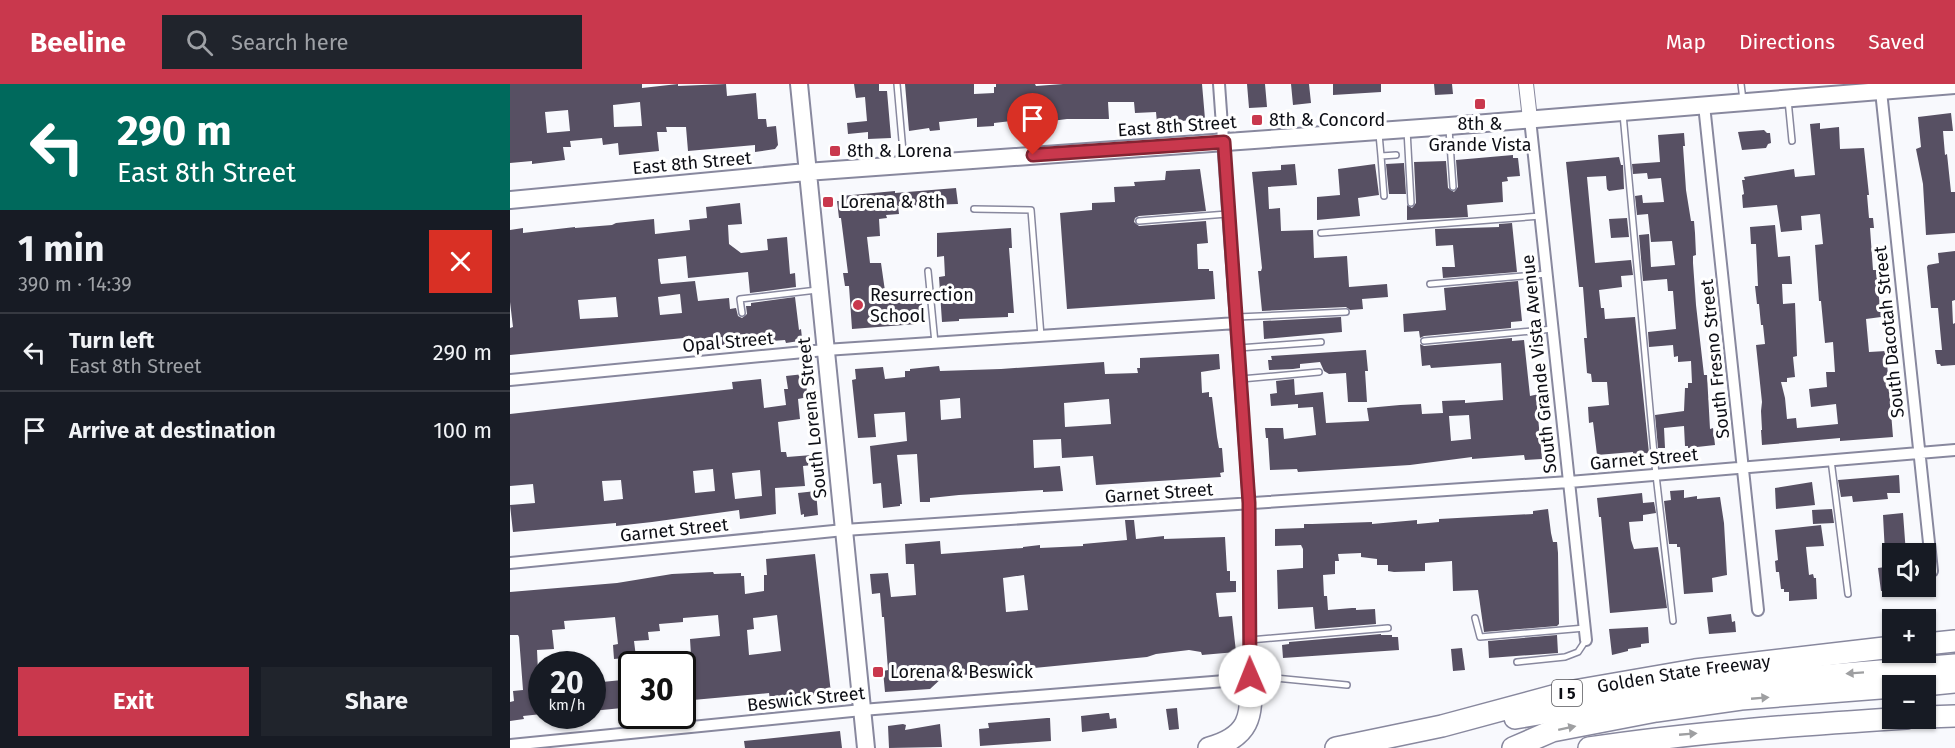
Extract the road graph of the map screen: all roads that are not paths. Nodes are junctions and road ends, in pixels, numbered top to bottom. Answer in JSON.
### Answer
{"nodes":[{"id":1,"x":799,"y":84,"type":"edge"},
{"id":2,"x":897,"y":84,"type":"edge"},
{"id":3,"x":1219,"y":84,"type":"edge"},
{"id":4,"x":1526,"y":84,"type":"edge"},
{"id":5,"x":1741,"y":84,"type":"edge"},
{"id":6,"x":1955,"y":84,"type":"edge"},
{"id":7,"x":1934,"y":85,"type":"edge"},
{"id":8,"x":1881,"y":91,"type":"junction"},
{"id":9,"x":1788,"y":98,"type":"junction"},
{"id":10,"x":1743,"y":102,"type":"junction"},
{"id":11,"x":1704,"y":105,"type":"junction"},
{"id":12,"x":1623,"y":112,"type":"junction"},
{"id":13,"x":1530,"y":119,"type":"junction"},
{"id":14,"x":1449,"y":126,"type":"junction"},
{"id":15,"x":1406,"y":129,"type":"junction"},
{"id":16,"x":1379,"y":131,"type":"junction"},
{"id":17,"x":1792,"y":141,"type":"dead end"},
{"id":18,"x":1224,"y":142,"type":"junction"},
{"id":19,"x":1396,"y":155,"type":"dead end"},
{"id":20,"x":1381,"y":156,"type":"junction"},
{"id":21,"x":904,"y":165,"type":"junction"},
{"id":22,"x":806,"y":172,"type":"junction"},
{"id":23,"x":1453,"y":187,"type":"dead end"},
{"id":24,"x":1384,"y":196,"type":"dead end"},
{"id":25,"x":510,"y":200,"type":"edge"},
{"id":26,"x":1411,"y":203,"type":"dead end"},
{"id":27,"x":974,"y":209,"type":"dead end"},
{"id":28,"x":1229,"y":214,"type":"junction"},
{"id":29,"x":1541,"y":216,"type":"junction"},
{"id":30,"x":1139,"y":221,"type":"dead end"},
{"id":31,"x":1321,"y":233,"type":"dead end"},
{"id":32,"x":927,"y":271,"type":"dead end"},
{"id":33,"x":1547,"y":274,"type":"junction"},
{"id":34,"x":1430,"y":284,"type":"dead end"},
{"id":35,"x":819,"y":290,"type":"junction"},
{"id":36,"x":1346,"y":312,"type":"dead end"},
{"id":37,"x":742,"y":314,"type":"dead end"},
{"id":38,"x":1237,"y":320,"type":"junction"},
{"id":39,"x":1553,"y":329,"type":"junction"},
{"id":40,"x":1041,"y":336,"type":"junction"},
{"id":41,"x":1424,"y":341,"type":"dead end"},
{"id":42,"x":1321,"y":342,"type":"dead end"},
{"id":43,"x":935,"y":343,"type":"junction"},
{"id":44,"x":1239,"y":348,"type":"junction"},
{"id":45,"x":825,"y":350,"type":"junction"},
{"id":46,"x":1319,"y":372,"type":"dead end"},
{"id":47,"x":1241,"y":379,"type":"junction"},
{"id":48,"x":510,"y":380,"type":"edge"},
{"id":49,"x":1955,"y":450,"type":"edge"},
{"id":50,"x":1919,"y":453,"type":"junction"},
{"id":51,"x":1832,"y":460,"type":"junction"},
{"id":52,"x":1744,"y":467,"type":"junction"},
{"id":53,"x":1656,"y":475,"type":"junction"},
{"id":54,"x":1569,"y":482,"type":"junction"},
{"id":55,"x":1249,"y":503,"type":"junction"},
{"id":56,"x":844,"y":530,"type":"junction"},
{"id":57,"x":1929,"y":543,"type":"edge"},
{"id":58,"x":510,"y":563,"type":"edge"},
{"id":59,"x":1848,"y":594,"type":"dead end"},
{"id":60,"x":1758,"y":609,"type":"dead end"},
{"id":61,"x":1475,"y":618,"type":"dead end"},
{"id":62,"x":1673,"y":621,"type":"dead end"},
{"id":63,"x":1388,"y":628,"type":"dead end"},
{"id":64,"x":1585,"y":628,"type":"junction"},
{"id":65,"x":1250,"y":640,"type":"junction"},
{"id":66,"x":1587,"y":640,"type":"joint"},
{"id":67,"x":1955,"y":641,"type":"edge"},
{"id":68,"x":1936,"y":643,"type":"edge"},
{"id":69,"x":1882,"y":648,"type":"edge"},
{"id":70,"x":1517,"y":662,"type":"dead end"},
{"id":71,"x":1955,"y":665,"type":"edge"},
{"id":72,"x":1250,"y":678,"type":"junction"},
{"id":73,"x":1955,"y":682,"type":"edge"},
{"id":74,"x":1936,"y":684,"type":"edge"},
{"id":75,"x":1347,"y":685,"type":"dead end"},
{"id":76,"x":1882,"y":688,"type":"edge"},
{"id":77,"x":862,"y":710,"type":"junction"},
{"id":78,"x":1955,"y":716,"type":"edge"},
{"id":79,"x":1936,"y":717,"type":"edge"},
{"id":80,"x":1882,"y":720,"type":"edge"},
{"id":81,"x":1442,"y":726,"type":"junction"},
{"id":82,"x":510,"y":745,"type":"edge"},
{"id":83,"x":867,"y":748,"type":"edge"},
{"id":84,"x":1209,"y":748,"type":"edge"},
{"id":85,"x":1336,"y":748,"type":"edge"},
{"id":86,"x":1513,"y":748,"type":"edge"},
{"id":87,"x":1589,"y":748,"type":"edge"}],
"edges":[{"from":1,"to":22,"type":"main road","name":"South Lorena Street"},
{"from":2,"to":21,"type":"lane"},
{"from":3,"to":18,"type":"street"},
{"from":4,"to":13,"type":"street","name":"South Grande Vista Avenue"},
{"from":5,"to":10,"type":"lane"},
{"from":6,"to":7,"type":"main road","name":"East 8th Street"},
{"from":7,"to":8,"type":"main road","name":"East 8th Street"},
{"from":8,"to":9,"type":"main road","name":"East 8th Street"},
{"from":8,"to":50,"type":"street","name":"South Dacotah Street"},
{"from":9,"to":10,"type":"main road","name":"East 8th Street"},
{"from":9,"to":17,"type":"lane"},
{"from":10,"to":11,"type":"main road","name":"East 8th Street"},
{"from":11,"to":12,"type":"main road","name":"East 8th Street"},
{"from":11,"to":52,"type":"street","name":"South Fresno Street"},
{"from":12,"to":13,"type":"main road","name":"East 8th Street"},
{"from":12,"to":53,"type":"lane"},
{"from":13,"to":14,"type":"main road","name":"East 8th Street"},
{"from":13,"to":29,"type":"street","name":"South Grande Vista Avenue"},
{"from":14,"to":15,"type":"main road","name":"East 8th Street"},
{"from":14,"to":23,"type":"lane"},
{"from":15,"to":16,"type":"main road","name":"East 8th Street"},
{"from":15,"to":26,"type":"lane"},
{"from":16,"to":18,"type":"main road","name":"East 8th Street"},
{"from":16,"to":20,"type":"lane"},
{"from":18,"to":21,"type":"main road","name":"East 8th Street"},
{"from":18,"to":28,"type":"street"},
{"from":19,"to":20,"type":"lane"},
{"from":20,"to":24,"type":"lane"},
{"from":21,"to":22,"type":"main road","name":"East 8th Street"},
{"from":22,"to":25,"type":"main road","name":"East 8th Street"},
{"from":22,"to":35,"type":"main road","name":"South Lorena Street"},
{"from":27,"to":40,"type":"lane"},
{"from":28,"to":30,"type":"lane"},
{"from":28,"to":38,"type":"street"},
{"from":29,"to":31,"type":"lane"},
{"from":29,"to":33,"type":"street","name":"South Grande Vista Avenue"},
{"from":32,"to":43,"type":"lane"},
{"from":33,"to":34,"type":"lane"},
{"from":33,"to":39,"type":"street","name":"South Grande Vista Avenue"},
{"from":35,"to":37,"type":"lane"},
{"from":35,"to":45,"type":"main road","name":"South Lorena Street"},
{"from":36,"to":38,"type":"lane"},
{"from":38,"to":40,"type":"street","name":"Opal Street"},
{"from":38,"to":44,"type":"street"},
{"from":39,"to":41,"type":"lane"},
{"from":39,"to":54,"type":"street","name":"South Grande Vista Avenue"},
{"from":40,"to":43,"type":"street","name":"Opal Street"},
{"from":42,"to":44,"type":"lane"},
{"from":43,"to":45,"type":"street","name":"Opal Street"},
{"from":44,"to":47,"type":"street"},
{"from":45,"to":48,"type":"street","name":"Opal Street"},
{"from":45,"to":56,"type":"main road","name":"South Lorena Street"},
{"from":46,"to":47,"type":"lane"},
{"from":47,"to":55,"type":"street"},
{"from":49,"to":50,"type":"street","name":"Garnet Street"},
{"from":50,"to":51,"type":"street","name":"Garnet Street"},
{"from":50,"to":57,"type":"street","name":"South Dacotah Street"},
{"from":51,"to":52,"type":"street","name":"Garnet Street"},
{"from":51,"to":59,"type":"lane"},
{"from":52,"to":53,"type":"street","name":"Garnet Street"},
{"from":52,"to":60,"type":"street","name":"South Fresno Street"},
{"from":53,"to":54,"type":"street","name":"Garnet Street"},
{"from":53,"to":62,"type":"lane"},
{"from":54,"to":55,"type":"street","name":"Garnet Street"},
{"from":54,"to":64,"type":"street","name":"South Grande Vista Avenue"},
{"from":55,"to":56,"type":"street","name":"Garnet Street"},
{"from":55,"to":65,"type":"street"},
{"from":56,"to":58,"type":"street","name":"Garnet Street"},
{"from":56,"to":77,"type":"main road","name":"South Lorena Street"},
{"from":61,"to":64,"type":"lane"},
{"from":63,"to":65,"type":"lane"},
{"from":64,"to":66,"type":"street","name":"South Grande Vista Avenue"},
{"from":65,"to":72,"type":"street"},
{"from":66,"to":70,"type":"lane"},
{"from":67,"to":68,"type":"highway"},
{"from":69,"to":81,"type":"highway","name":"Golden State Freeway","number":"I 5"},
{"from":71,"to":81,"type":"highway","one_way":true},
{"from":72,"to":75,"type":"lane"},
{"from":72,"to":77,"type":"street","name":"Beswick Street"},
{"from":72,"to":84,"type":"highway"},
{"from":73,"to":74,"type":"highway"},
{"from":86,"to":76,"type":"highway","one_way":true},
{"from":77,"to":82,"type":"street","name":"Beswick Street"},
{"from":77,"to":83,"type":"main road","name":"South Lorena Street"},
{"from":78,"to":79,"type":"highway"},
{"from":87,"to":80,"type":"highway","one_way":true},
{"from":81,"to":85,"type":"highway","number":"I 5"}]}
